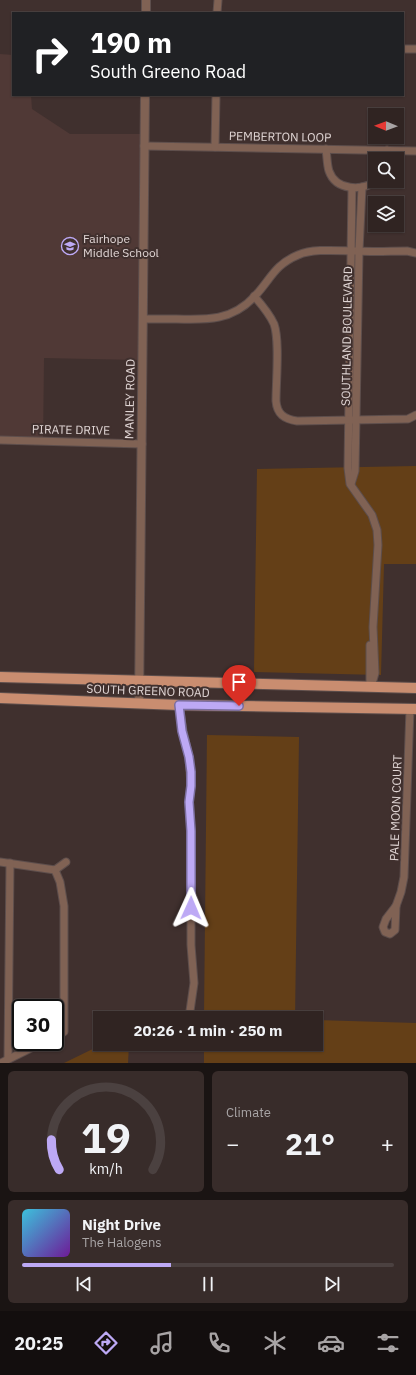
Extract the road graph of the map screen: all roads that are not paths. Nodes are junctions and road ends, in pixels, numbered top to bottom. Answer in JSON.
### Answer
{"nodes":[{"id":1,"x":146,"y":0,"type":"edge"},
{"id":2,"x":218,"y":0,"type":"edge"},
{"id":3,"x":146,"y":12,"type":"edge"},
{"id":4,"x":218,"y":12,"type":"edge"},
{"id":5,"x":404,"y":49,"type":"edge"},
{"id":6,"x":416,"y":50,"type":"edge"},
{"id":7,"x":145,"y":96,"type":"edge"},
{"id":8,"x":216,"y":96,"type":"edge"},
{"id":9,"x":144,"y":146,"type":"junction"},
{"id":10,"x":215,"y":147,"type":"junction"},
{"id":11,"x":326,"y":149,"type":"junction"},
{"id":12,"x":387,"y":150,"type":"joint"},
{"id":13,"x":416,"y":151,"type":"edge"},
{"id":14,"x":368,"y":185,"type":"edge"},
{"id":15,"x":362,"y":187,"type":"junction"},
{"id":16,"x":352,"y":188,"type":"junction"},
{"id":17,"x":352,"y":251,"type":"junction"},
{"id":18,"x":360,"y":252,"type":"junction"},
{"id":19,"x":416,"y":253,"type":"edge"},
{"id":20,"x":254,"y":296,"type":"junction"},
{"id":21,"x":143,"y":319,"type":"junction"},
{"id":22,"x":416,"y":415,"type":"edge"},
{"id":23,"x":348,"y":421,"type":"junction"},
{"id":24,"x":356,"y":421,"type":"junction"},
{"id":25,"x":0,"y":440,"type":"edge"},
{"id":26,"x":142,"y":444,"type":"junction"},
{"id":27,"x":350,"y":484,"type":"junction"},
{"id":28,"x":0,"y":678,"type":"edge"},
{"id":29,"x":139,"y":682,"type":"junction"},
{"id":30,"x":371,"y":687,"type":"junction"},
{"id":31,"x":416,"y":688,"type":"edge"},
{"id":32,"x":0,"y":698,"type":"edge"},
{"id":33,"x":139,"y":704,"type":"junction"},
{"id":34,"x":179,"y":705,"type":"junction"},
{"id":35,"x":413,"y":709,"type":"edge"},
{"id":36,"x":0,"y":862,"type":"edge"},
{"id":37,"x":66,"y":862,"type":"dead end"},
{"id":38,"x":10,"y":863,"type":"junction"},
{"id":39,"x":55,"y":870,"type":"junction"},
{"id":40,"x":396,"y":906,"type":"dead end"},
{"id":41,"x":64,"y":999,"type":"edge"},
{"id":42,"x":190,"y":1011,"type":"edge"},
{"id":43,"x":24,"y":1051,"type":"edge"},
{"id":44,"x":8,"y":1059,"type":"junction"},
{"id":45,"x":1,"y":1063,"type":"edge"}],
"edges":[{"from":1,"to":3,"type":"street"},
{"from":2,"to":4,"type":"street"},
{"from":5,"to":6,"type":"street"},
{"from":7,"to":9,"type":"street","name":"MANLEY ROAD"},
{"from":8,"to":10,"type":"street"},
{"from":9,"to":10,"type":"street","name":"PEMBERTON LOOP"},
{"from":9,"to":21,"type":"street","name":"MANLEY ROAD"},
{"from":10,"to":11,"type":"street","name":"PEMBERTON LOOP"},
{"from":11,"to":12,"type":"street","name":"PEMBERTON LOOP"},
{"from":11,"to":16,"type":"street"},
{"from":12,"to":13,"type":"street","name":"PEMBERTON LOOP"},
{"from":14,"to":15,"type":"street"},
{"from":15,"to":16,"type":"street"},
{"from":15,"to":18,"type":"street","name":"SOUTHLAND BOULEVARD"},
{"from":16,"to":17,"type":"street","name":"SOUTHLAND BOULEVARD"},
{"from":17,"to":18,"type":"street"},
{"from":17,"to":20,"type":"street"},
{"from":17,"to":23,"type":"street","name":"SOUTHLAND BOULEVARD"},
{"from":18,"to":19,"type":"street"},
{"from":18,"to":24,"type":"street","name":"SOUTHLAND BOULEVARD"},
{"from":20,"to":21,"type":"street"},
{"from":20,"to":23,"type":"street"},
{"from":21,"to":26,"type":"street","name":"MANLEY ROAD"},
{"from":22,"to":24,"type":"street"},
{"from":23,"to":24,"type":"street"},
{"from":23,"to":27,"type":"street","name":"SOUTHLAND BOULEVARD"},
{"from":24,"to":27,"type":"street","name":"SOUTHLAND BOULEVARD"},
{"from":25,"to":26,"type":"street","name":"PIRATE DRIVE"},
{"from":26,"to":29,"type":"street","name":"MANLEY ROAD"},
{"from":27,"to":30,"type":"street","name":"SOUTHLAND BOULEVARD"},
{"from":28,"to":29,"type":"main road","name":"SOUTH GREENO ROAD"},
{"from":29,"to":30,"type":"main road","name":"SOUTH GREENO ROAD"},
{"from":29,"to":33,"type":"street","name":"MANLEY ROAD"},
{"from":30,"to":31,"type":"main road","name":"SOUTH GREENO ROAD"},
{"from":32,"to":33,"type":"main road","name":"SOUTH GREENO ROAD"},
{"from":33,"to":34,"type":"main road","name":"SOUTH GREENO ROAD"},
{"from":34,"to":35,"type":"main road","name":"SOUTH GREENO ROAD"},
{"from":34,"to":42,"type":"street"},
{"from":35,"to":40,"type":"street","name":"PALE MOON COURT"},
{"from":36,"to":38,"type":"street"},
{"from":37,"to":39,"type":"street"},
{"from":38,"to":39,"type":"street"},
{"from":38,"to":44,"type":"street"},
{"from":39,"to":41,"type":"street"},
{"from":43,"to":44,"type":"street"},
{"from":44,"to":45,"type":"street"}]}
